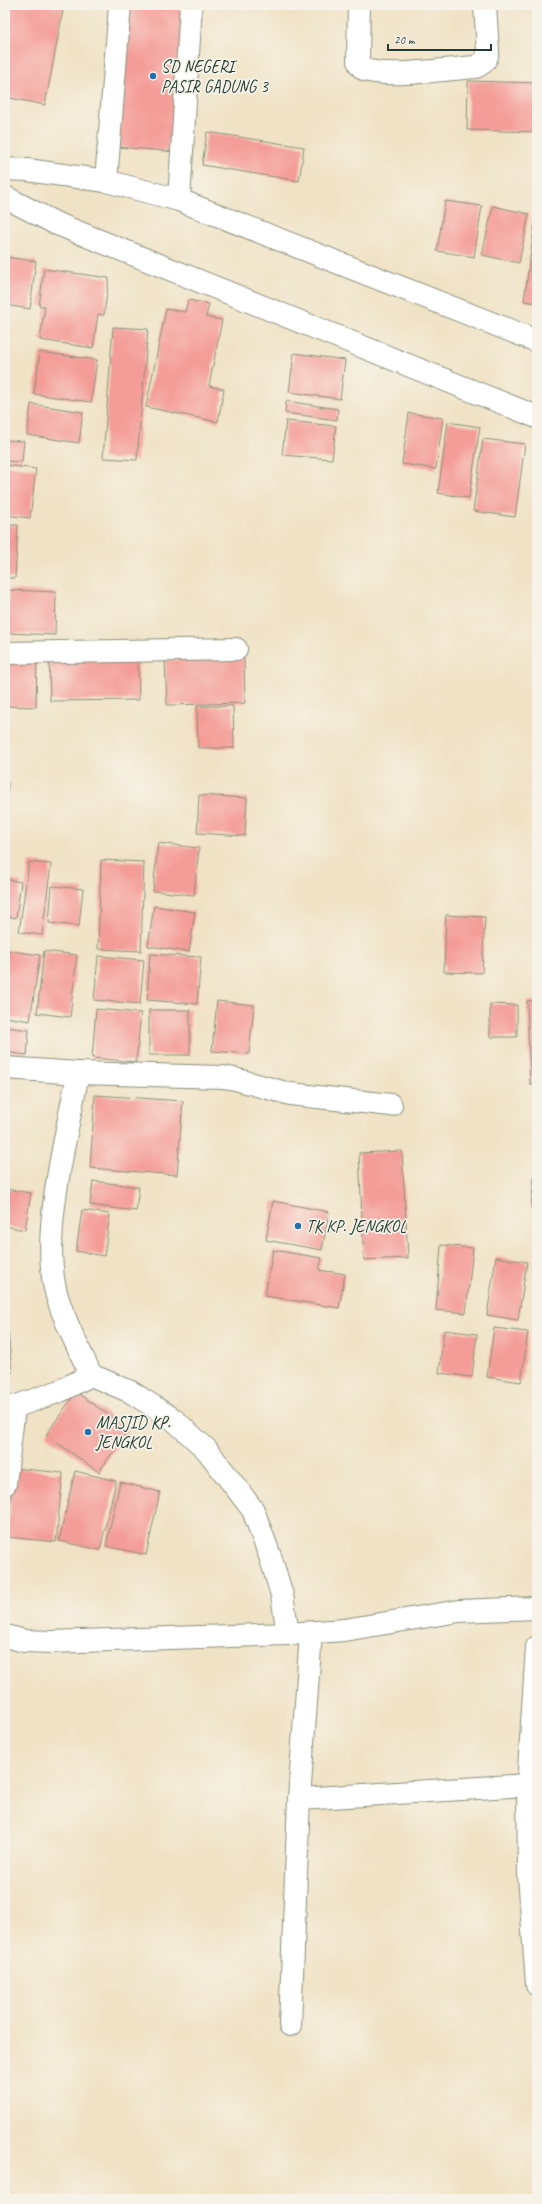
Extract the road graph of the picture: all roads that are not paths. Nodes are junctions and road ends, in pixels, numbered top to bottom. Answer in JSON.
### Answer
{"nodes":[{"id":1,"x":120,"y":5,"type":"edge"},
{"id":2,"x":191,"y":5,"type":"edge"},
{"id":3,"x":359,"y":5,"type":"edge"},
{"id":4,"x":485,"y":5,"type":"edge"},
{"id":5,"x":5,"y":169,"type":"edge"},
{"id":6,"x":106,"y":181,"type":"junction"},
{"id":7,"x":5,"y":197,"type":"edge"},
{"id":8,"x":179,"y":200,"type":"junction"},
{"id":9,"x":537,"y":341,"type":"edge"},
{"id":10,"x":537,"y":417,"type":"edge"},
{"id":11,"x":236,"y":649,"type":"dead end"},
{"id":12,"x":5,"y":653,"type":"edge"},
{"id":13,"x":5,"y":1068,"type":"edge"},
{"id":14,"x":78,"y":1073,"type":"junction"},
{"id":15,"x":391,"y":1106,"type":"dead end"},
{"id":16,"x":91,"y":1375,"type":"junction"},
{"id":17,"x":9,"y":1409,"type":"edge"},
{"id":18,"x":5,"y":1484,"type":"edge"},
{"id":19,"x":537,"y":1608,"type":"edge"},
{"id":20,"x":288,"y":1634,"type":"junction"},
{"id":21,"x":311,"y":1634,"type":"junction"},
{"id":22,"x":5,"y":1636,"type":"edge"},
{"id":23,"x":537,"y":1647,"type":"edge"},
{"id":24,"x":528,"y":1785,"type":"junction"},
{"id":25,"x":299,"y":1798,"type":"junction"},
{"id":26,"x":537,"y":1985,"type":"edge"},
{"id":27,"x":290,"y":2025,"type":"dead end"}],
"edges":[{"from":1,"to":6,"type":"street"},
{"from":2,"to":8,"type":"street"},
{"from":3,"to":4,"type":"street"},
{"from":5,"to":6,"type":"street"},
{"from":6,"to":8,"type":"street"},
{"from":7,"to":10,"type":"street"},
{"from":8,"to":9,"type":"street"},
{"from":11,"to":12,"type":"street"},
{"from":13,"to":14,"type":"street"},
{"from":14,"to":15,"type":"street"},
{"from":14,"to":16,"type":"street"},
{"from":16,"to":17,"type":"street"},
{"from":16,"to":20,"type":"street"},
{"from":17,"to":18,"type":"street"},
{"from":19,"to":21,"type":"street"},
{"from":20,"to":21,"type":"street"},
{"from":20,"to":22,"type":"street"},
{"from":21,"to":25,"type":"street"},
{"from":23,"to":24,"type":"street"},
{"from":24,"to":25,"type":"street"},
{"from":24,"to":26,"type":"street"},
{"from":25,"to":27,"type":"street"}]}
